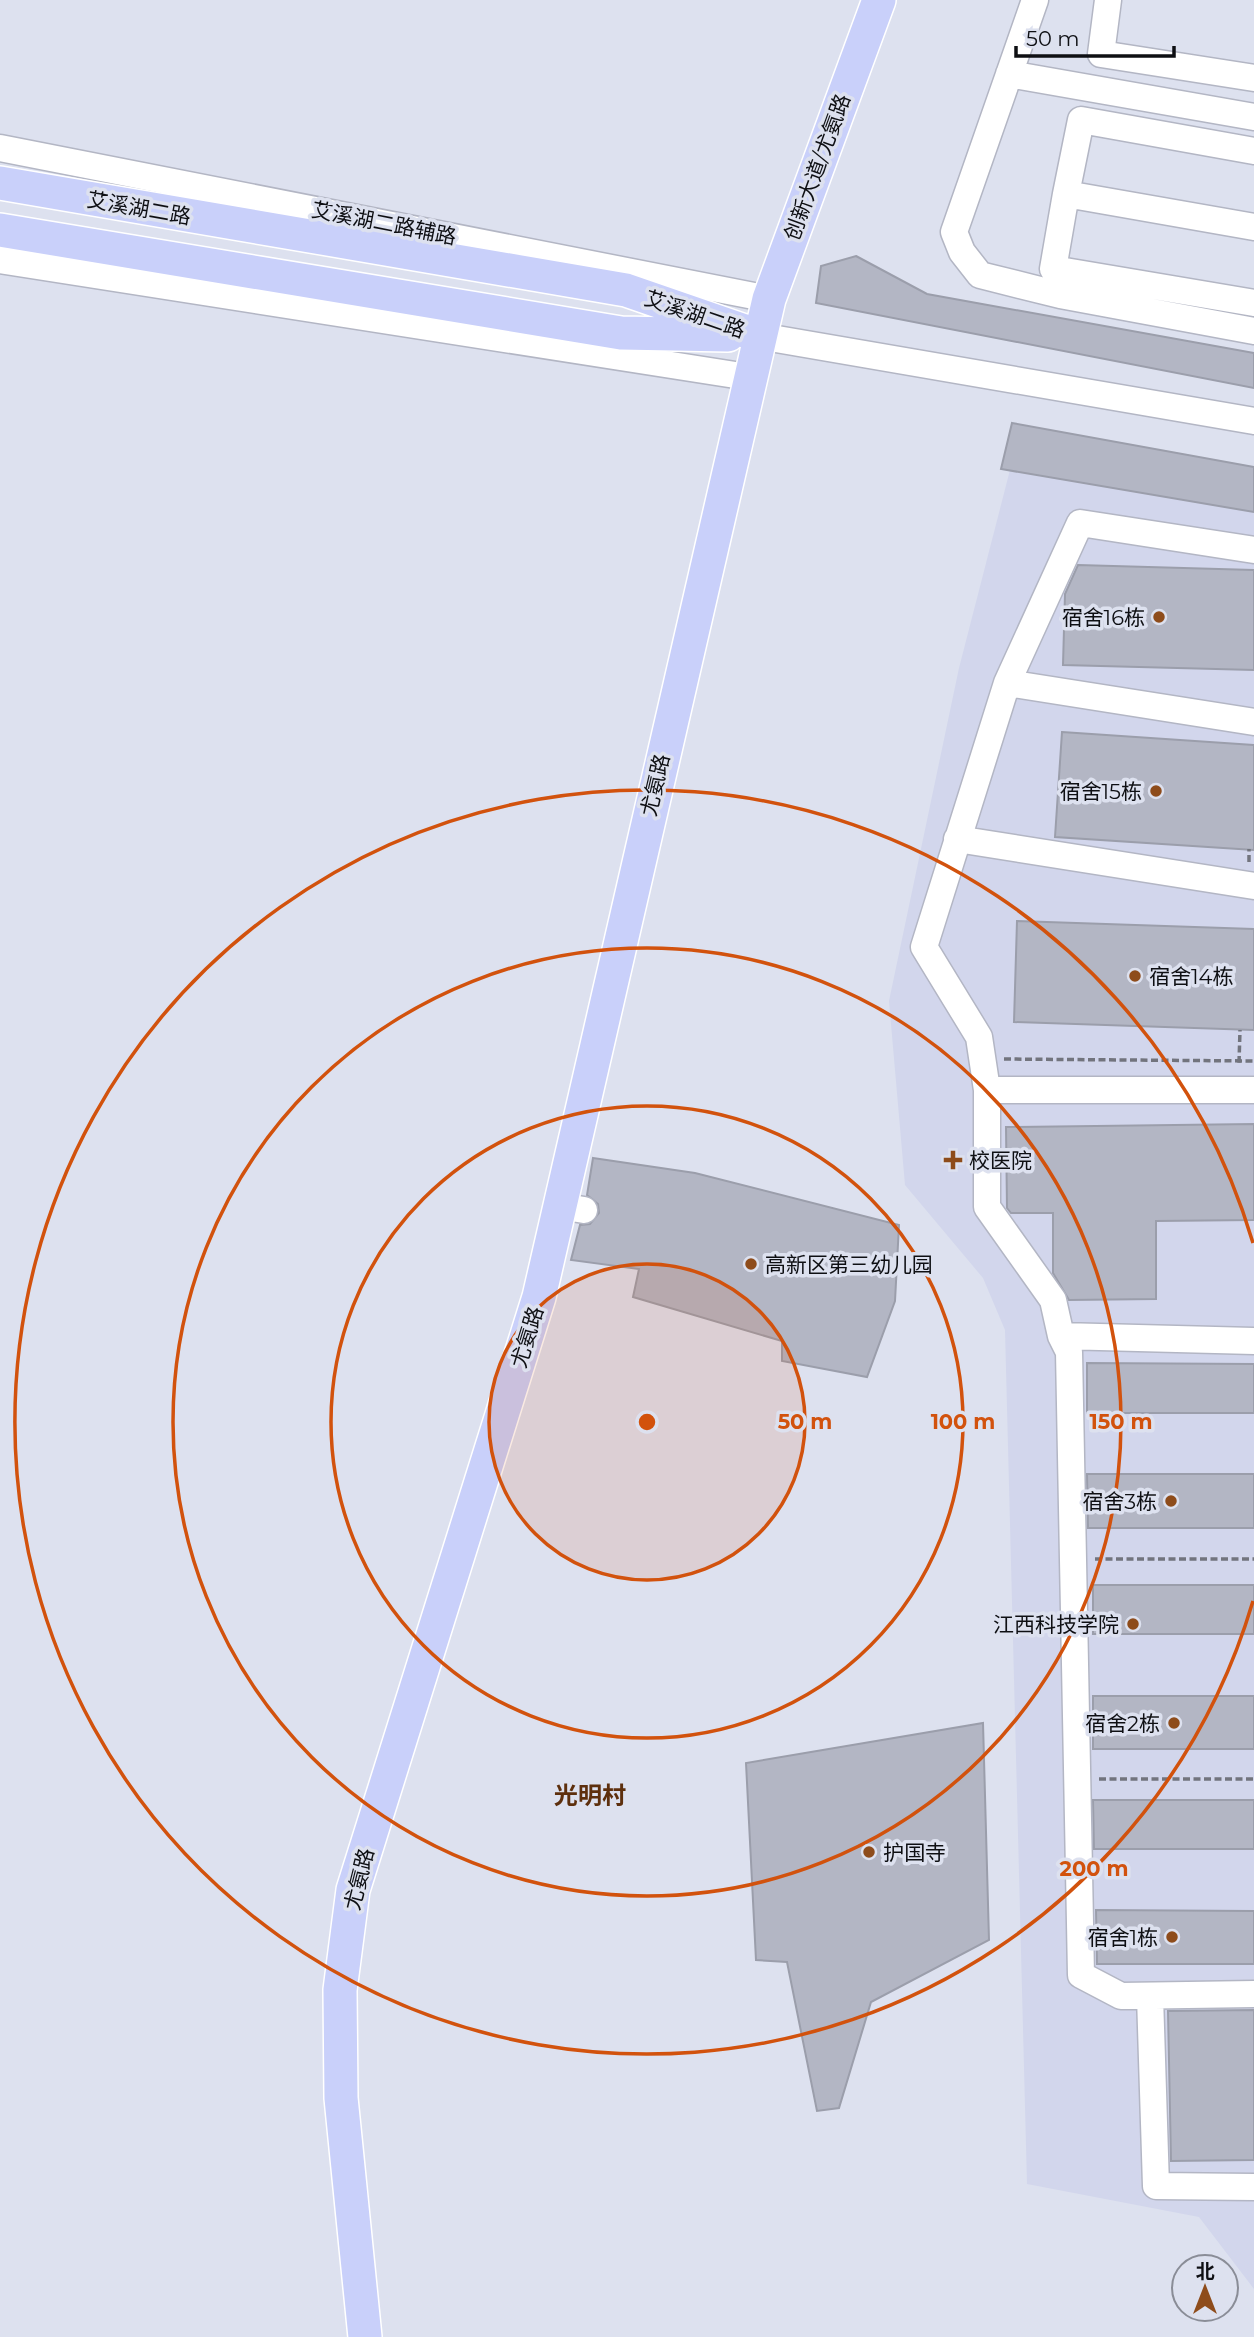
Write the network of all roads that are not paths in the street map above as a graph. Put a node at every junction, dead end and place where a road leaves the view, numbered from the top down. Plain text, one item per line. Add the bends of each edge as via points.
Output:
1 (879, 0) edge
2 (1035, 0) edge
3 (1108, 0) edge
4 (1009, 74) junction
5 (1254, 78) edge
6 (1254, 117) edge
7 (0, 148) edge
8 (1254, 151) edge
9 (0, 183) edge
10 (1066, 194) junction
11 (1254, 227) edge
12 (0, 230) edge
13 (0, 260) edge
14 (769, 299) junction
15 (1254, 303) edge
16 (1254, 331) edge
17 (759, 336) junction
18 (748, 377) junction
19 (1254, 421) edge
20 (1254, 550) edge
21 (1007, 683) junction
22 (1254, 722) edge
23 (957, 839) junction
24 (1254, 886) edge
25 (987, 1090) junction
26 (1246, 1090) edge
27 (1061, 1336) junction
28 (1254, 1341) edge
29 (1254, 1994) edge
30 (1150, 1996) junction
31 (1254, 2187) edge
32 (365, 2337) edge

1 - 14 main road, 创新大道/尤氨路
2 - 4 street
3 - 5 street via 1101,54
4 - 6 street
4 - 16 street via 954,232 962,252 980,275 1060,295
7 - 14 street, 艾溪湖二路辅路
8 - 10 street via 1081,120
9 - 17 main road, 艾溪湖二路 via 626,290
10 - 11 street
10 - 15 street via 1053,269
12 - 17 main road, 艾溪湖二路 via 621,333
13 - 18 street
14 - 17 main road, 创新大道/尤氨路
17 - 18 main road, 尤氨路
17 - 19 street
18 - 32 main road, 尤氨路 via 571,1208 353,1891 340,1990 341,2098
20 - 21 street via 1080,523
21 - 22 street
21 - 23 street
23 - 24 street
23 - 25 street via 924,947 979,1037
25 - 26 street
25 - 27 street via 987,1206 1053,1300
27 - 28 street
27 - 30 street via 1069,1352 1081,1975 1121,1996
29 - 30 street
30 - 31 street via 1156,2186

